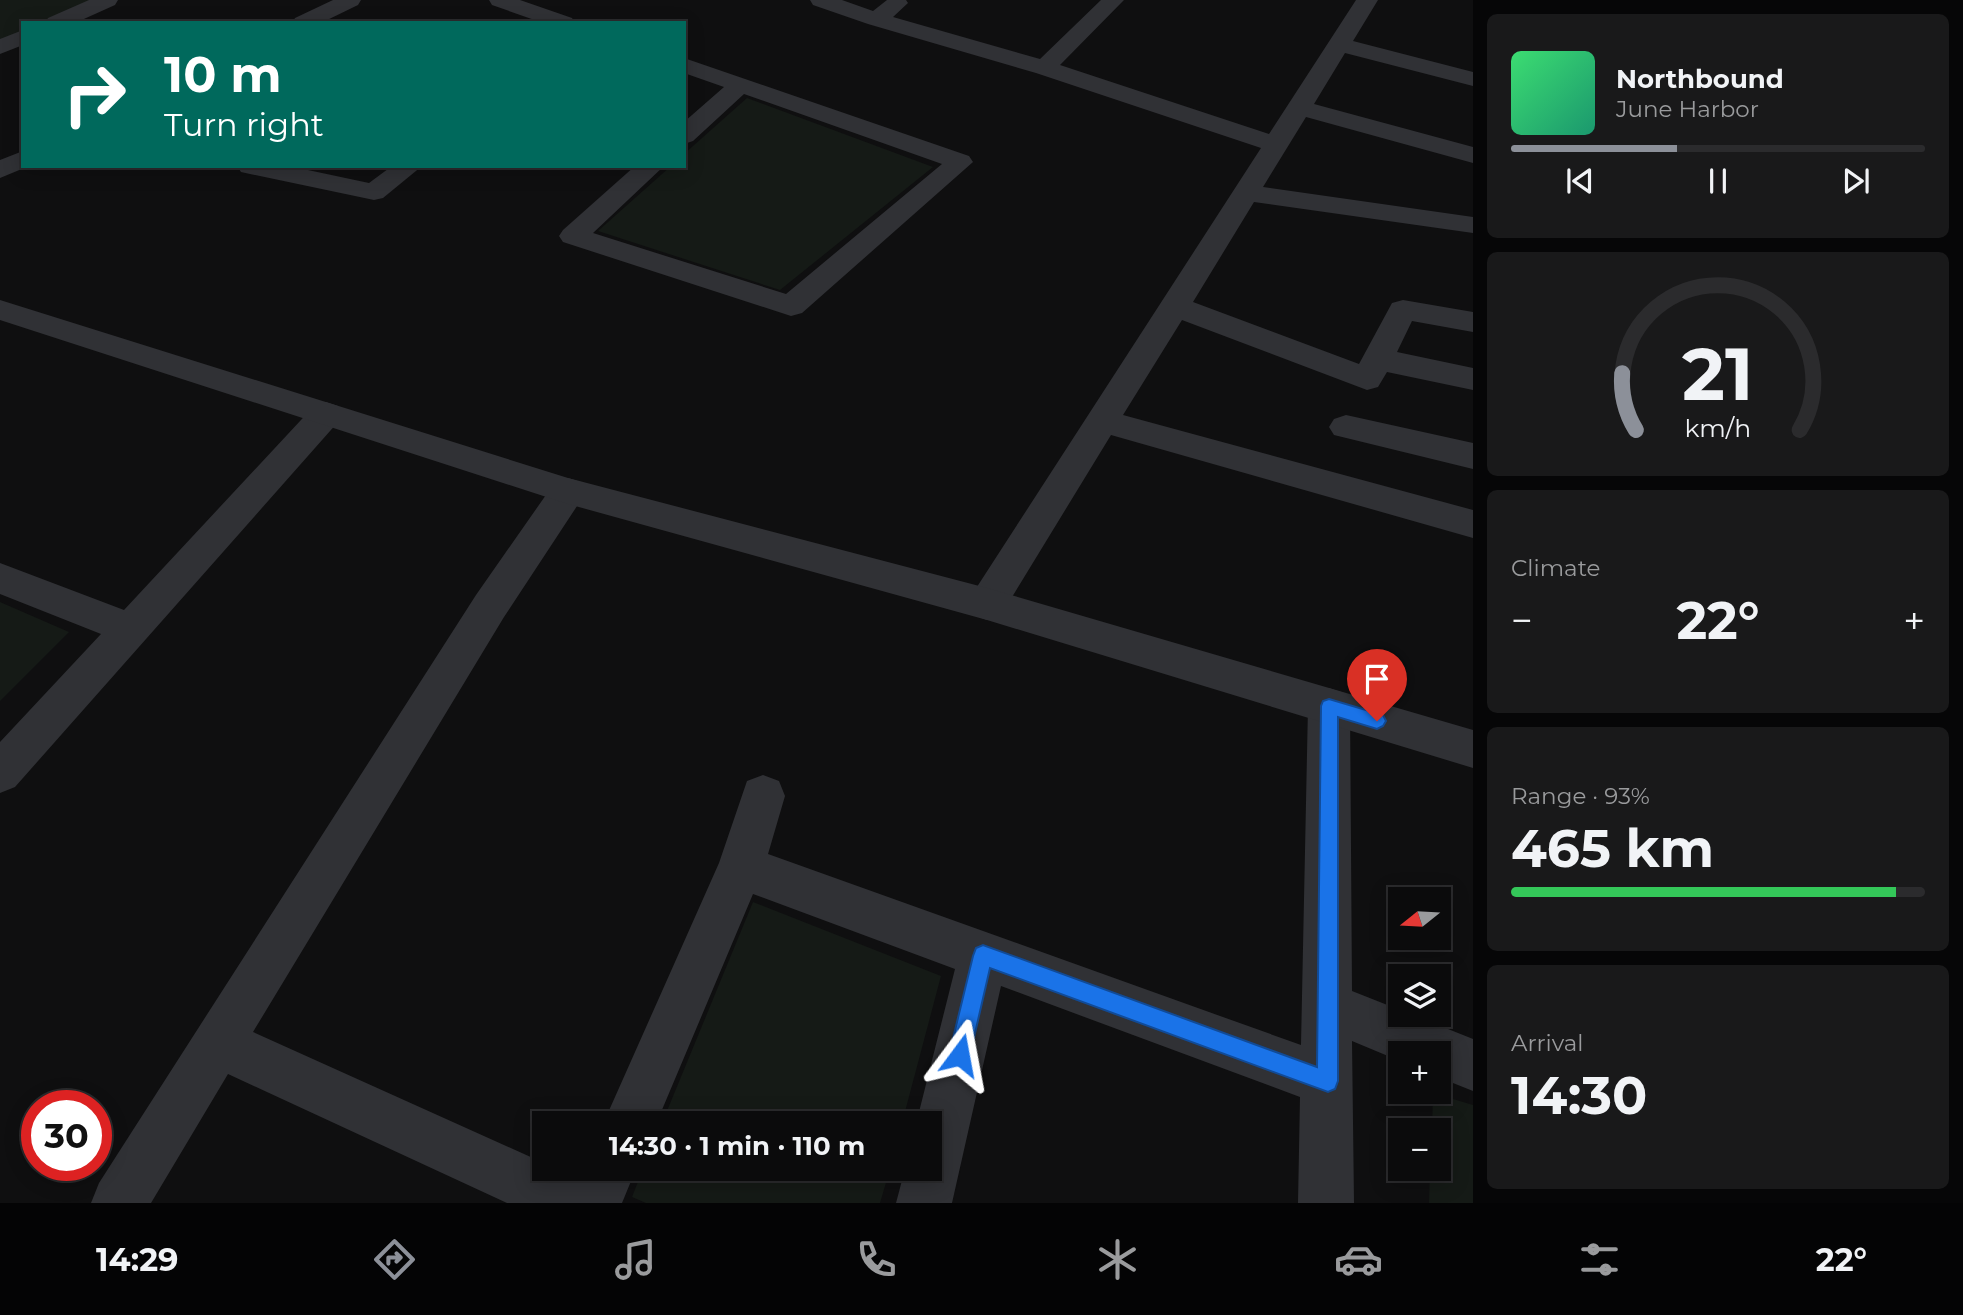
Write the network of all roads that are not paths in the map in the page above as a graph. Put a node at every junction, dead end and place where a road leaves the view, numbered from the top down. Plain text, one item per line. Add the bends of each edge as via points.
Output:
1 (107, 0) edge
2 (350, 0) edge
3 (500, 0) edge
4 (821, 0) edge
5 (901, 0) edge
6 (1113, 0) edge
7 (1367, 0) edge
8 (876, 19) junction
9 (60, 21) edge
10 (307, 21) edge
11 (558, 21) edge
12 (21, 38) edge
13 (1339, 44) junction
14 (0, 47) edge
15 (686, 66) edge
16 (1044, 68) junction
17 (1473, 79) edge
18 (740, 85) junction
19 (1299, 108) junction
20 (686, 134) edge
21 (1276, 145) junction
22 (1473, 155) edge
23 (21, 160) edge
24 (271, 168) edge
25 (406, 168) edge
26 (649, 168) edge
27 (0, 170) edge
28 (323, 173) edge
29 (1245, 193) junction
30 (1473, 225) edge
31 (1175, 306) junction
32 (0, 310) edge
33 (1473, 321) edge
34 (1372, 369) junction
35 (1473, 379) edge
36 (326, 414) junction
37 (1102, 421) junction
38 (1346, 427) junction
39 (1473, 456) edge
40 (1321, 481) junction
41 (568, 491) junction
42 (1473, 524) edge
43 (0, 578) edge
44 (987, 604) junction
45 (130, 629) junction
46 (1329, 706) junction
47 (1473, 750) edge
48 (0, 773) edge
49 (763, 796) dead end
50 (741, 867) junction
51 (983, 956) junction
52 (1328, 1006) junction
53 (219, 1043) junction
54 (1473, 1065) edge
55 (1328, 1081) junction
56 (635, 1111) edge
57 (604, 1181) edge
58 (119, 1203) edge
59 (569, 1203) edge
60 (594, 1203) edge
61 (924, 1203) edge
62 (1326, 1203) edge

1 - 9 street
2 - 10 street
3 - 11 street
4 - 8 street
5 - 8 street
6 - 16 street
7 - 13 street
8 - 16 street
12 - 14 street
13 - 17 street
13 - 19 street
15 - 18 street
16 - 21 street
18 - 20 street
18 - 26 street via 960,162 790,306 573,236
19 - 21 street
19 - 22 street
21 - 29 street
23 - 27 street
24 - 28 street
25 - 28 street via 374,192
29 - 30 street
29 - 31 street
31 - 34 street
31 - 37 street
32 - 36 street
33 - 34 street via 1403,310
34 - 35 street
34 - 38 street
36 - 41 street
36 - 45 street
37 - 40 street
37 - 44 street
38 - 39 street
38 - 40 street
40 - 42 street
41 - 44 street
41 - 53 street via 490,606
43 - 45 street
44 - 46 street
45 - 48 street
46 - 47 street
46 - 52 street
49 - 50 street
50 - 51 street
50 - 56 street
51 - 55 street
51 - 61 street
52 - 54 street
52 - 55 street
53 - 58 street
53 - 59 street
55 - 62 street
57 - 60 street

